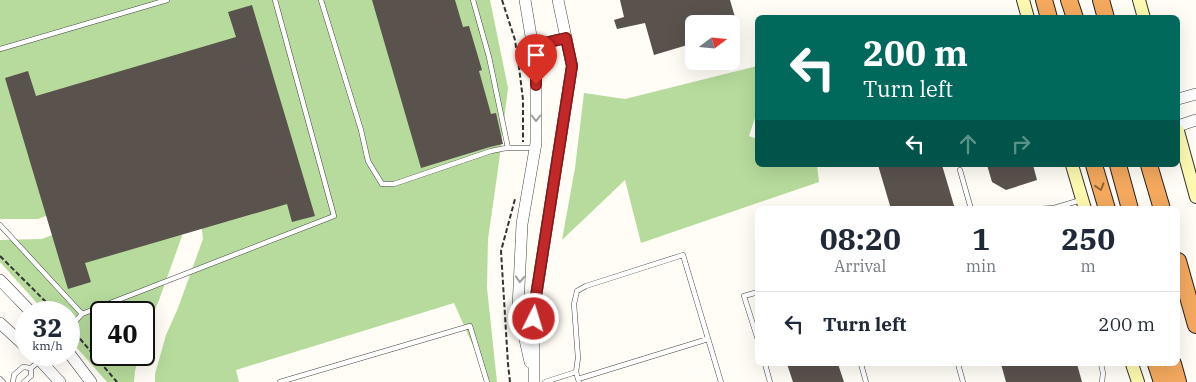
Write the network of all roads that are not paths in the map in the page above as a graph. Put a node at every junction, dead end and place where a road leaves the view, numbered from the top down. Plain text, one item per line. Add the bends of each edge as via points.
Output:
1 (167, 0) edge
2 (275, 0) edge
3 (321, 0) edge
4 (473, 0) edge
5 (524, 0) edge
6 (558, 0) edge
7 (1023, 0) edge
8 (1044, 0) edge
9 (1069, 0) edge
10 (1101, 0) edge
11 (1138, 0) edge
12 (1027, 15) edge
13 (1048, 15) edge
14 (1073, 15) edge
15 (1105, 15) edge
16 (1143, 15) edge
17 (566, 38) junction
18 (532, 46) junction
19 (0, 49) edge
20 (1196, 94) edge
21 (1180, 98) edge
22 (1196, 120) edge
23 (1180, 125) edge
24 (1180, 138) edge
25 (508, 148) junction
26 (529, 148) junction
27 (1073, 167) edge
28 (1095, 167) edge
29 (1119, 167) edge
30 (1150, 167) edge
31 (960, 170) dead end
32 (1196, 197) edge
33 (1084, 204) edge
34 (970, 206) edge
35 (1069, 206) edge
36 (1106, 206) edge
37 (1129, 206) edge
38 (1161, 206) edge
39 (0, 225) edge
40 (1180, 268) edge
41 (0, 280) edge
42 (755, 293) edge
43 (20, 301) edge
44 (82, 314) joint
45 (0, 323) edge
46 (1196, 324) edge
47 (755, 331) edge
48 (15, 337) edge
49 (708, 339) junction
50 (48, 366) edge
51 (79, 366) edge
52 (766, 366) edge
53 (862, 366) edge
54 (959, 366) edge
55 (1101, 366) edge
56 (1133, 366) edge
57 (1157, 366) edge
58 (1174, 366) edge
59 (31, 368) joint
60 (576, 372) junction
61 (0, 379) edge
62 (579, 380) edge
63 (3, 382) edge
64 (12, 382) edge
65 (24, 382) edge
66 (60, 382) edge
67 (91, 382) edge
68 (280, 382) edge
69 (487, 382) edge
70 (534, 382) edge
71 (545, 382) edge
72 (722, 382) edge
73 (770, 382) edge
74 (866, 382) edge
75 (963, 382) edge
76 (1102, 382) edge
77 (1138, 382) edge
78 (1162, 382) edge
79 (1178, 382) edge

1 - 19 lane
2 - 44 lane via 334,216
3 - 25 lane via 368,161 382,184 394,184 467,158
4 - 25 lane
5 - 18 street
6 - 17 street
7 - 12 main road
8 - 13 highway
9 - 14 highway
10 - 15 highway
11 - 16 main road
17 - 18 street
17 - 70 street via 572,66 534,309
18 -> 26 street via 536,66
20 - 21 street
22 - 23 street
24 - 32 main road
25 - 26 lane
26 -> 70 street via 518,308
27 - 33 main road
28 -> 36 highway
29 - 37 highway
30 - 38 highway
31 - 34 lane
33 - 35 lane
39 - 44 lane
40 - 46 highway
41 - 43 street
42 - 47 lane via 744,296
45 - 48 street
49 - 60 lane via 683,255 576,290
49 - 62 lane
49 - 72 lane
50 - 66 street
51 - 67 street
52 - 73 lane
53 - 74 lane
54 - 75 lane
55 - 76 lane
56 - 77 main road
57 - 78 highway
58 - 79 highway
59 - 64 lane via 23,367 14,375
59 - 65 lane via 31,376
60 - 62 lane
60 - 71 lane
61 - 63 lane
68 - 69 lane via 470,326

